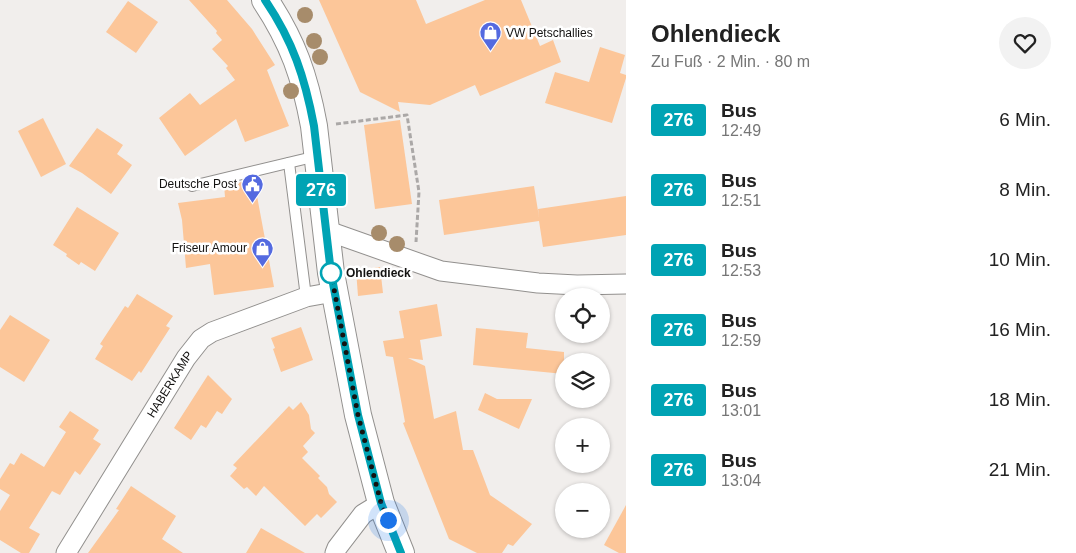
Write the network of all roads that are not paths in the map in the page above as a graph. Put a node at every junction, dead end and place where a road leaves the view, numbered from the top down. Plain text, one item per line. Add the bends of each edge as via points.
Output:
1 (265, 0) edge
2 (318, 156) junction
3 (289, 164) junction
4 (192, 186) dead end
5 (325, 230) junction
6 (626, 284) edge
7 (334, 292) junction
8 (306, 297) junction
9 (381, 503) junction
10 (66, 553) edge
11 (335, 553) edge
12 (401, 553) edge

1 - 2 street via 300,67
2 - 3 lane
2 - 5 street
3 - 4 lane
3 - 8 lane
5 - 6 street via 441,271 538,283
5 - 7 street
7 - 8 street, HABERKAMP
7 - 9 street via 358,415
8 - 10 street, HABERKAMP via 226,325 201,339 186,358
9 - 11 street via 364,514
9 - 12 street

